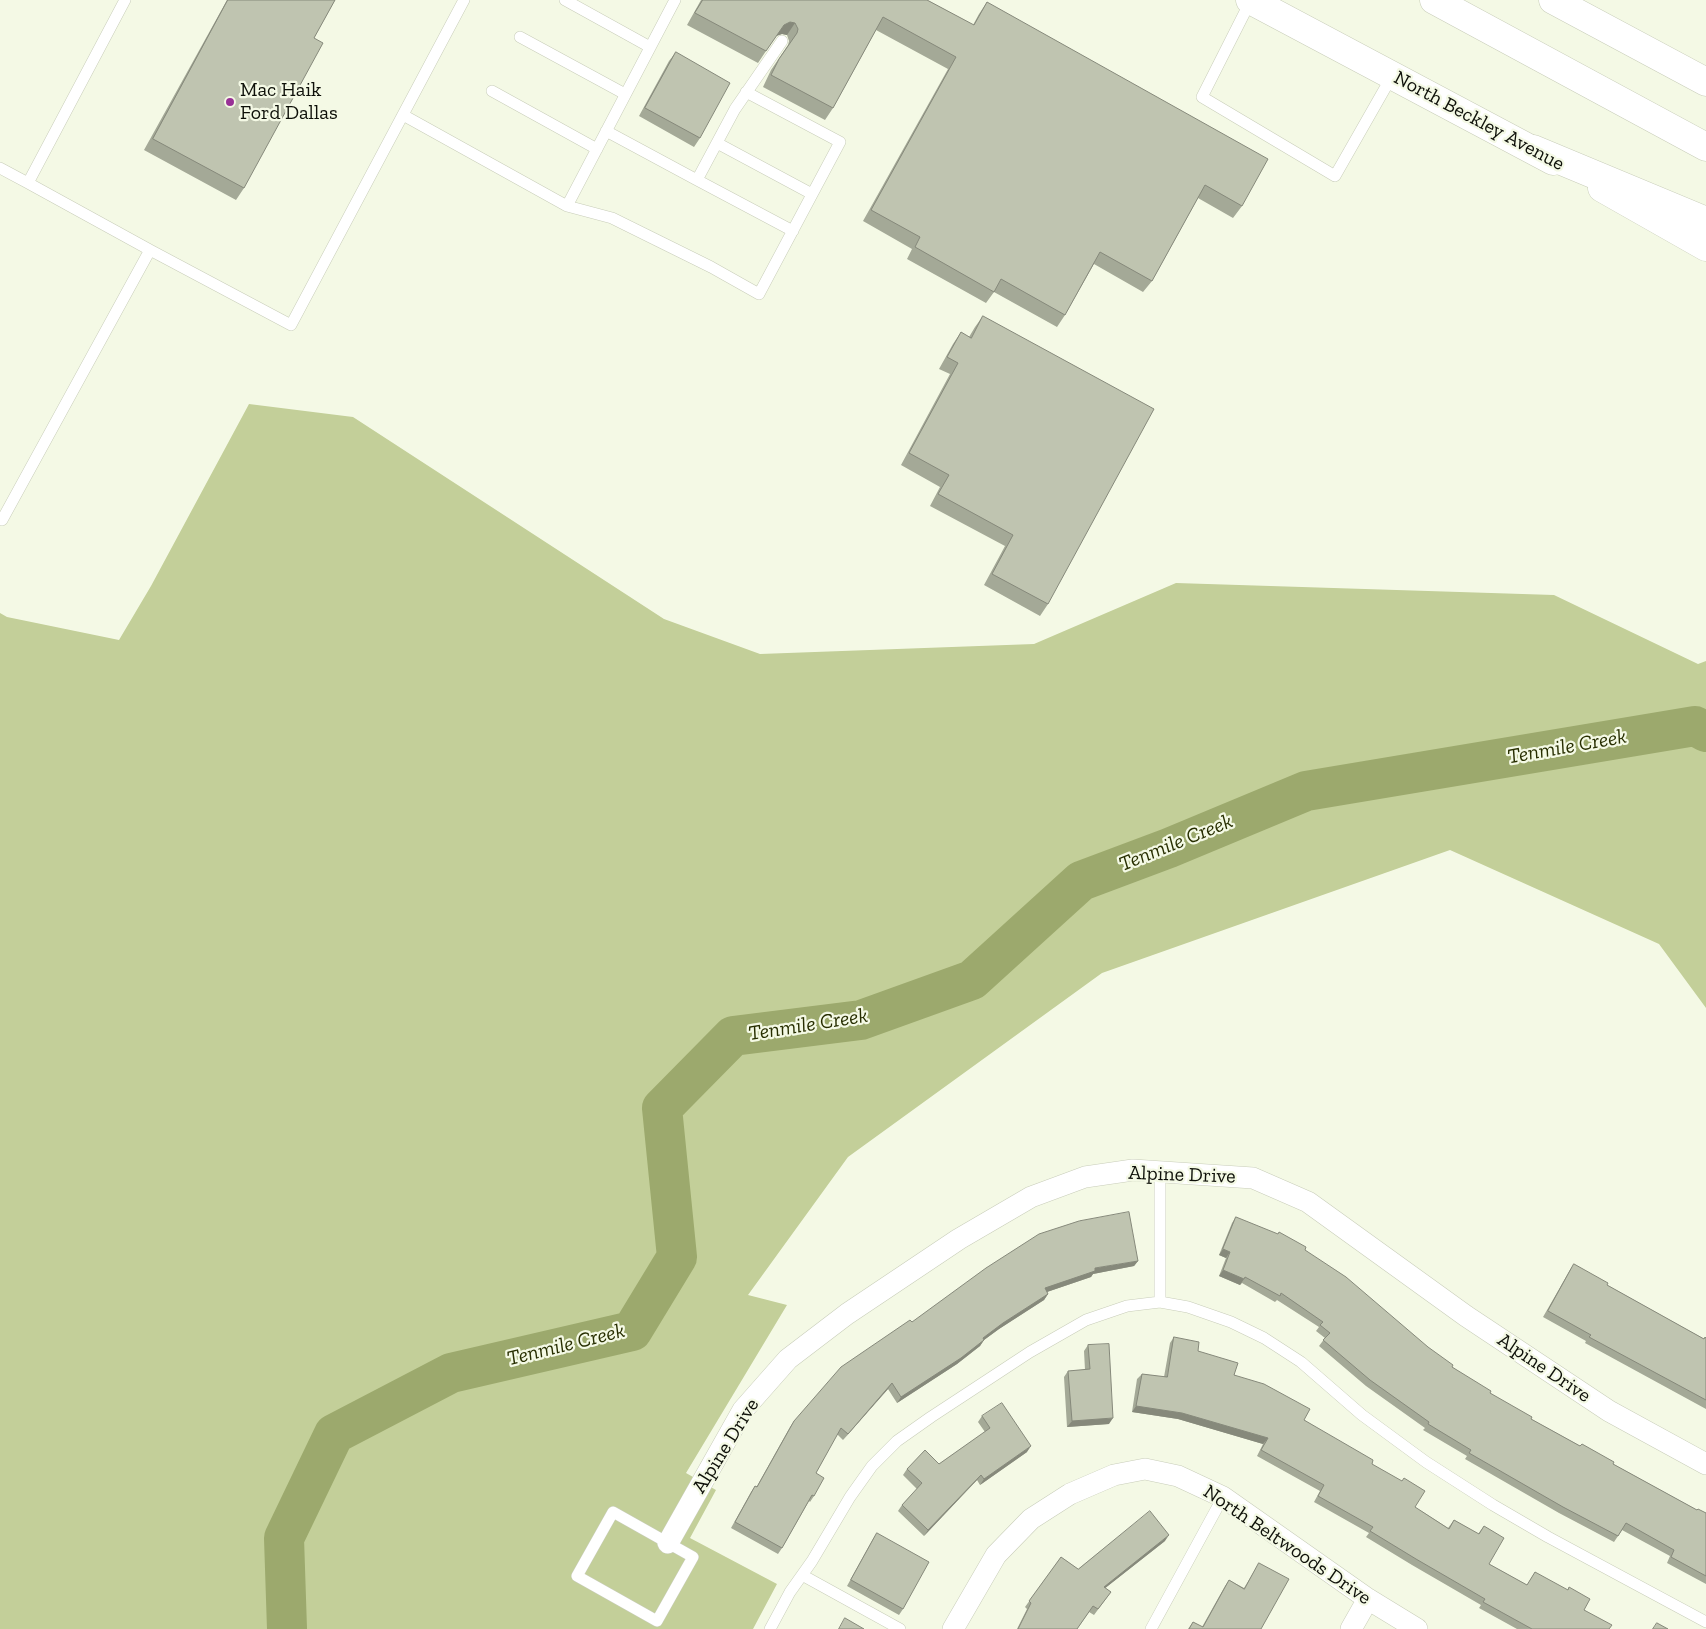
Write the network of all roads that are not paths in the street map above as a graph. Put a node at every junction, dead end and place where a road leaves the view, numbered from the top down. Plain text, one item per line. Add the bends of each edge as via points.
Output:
1 (125, 0) edge
2 (464, 0) edge
3 (564, 0) edge
4 (675, 0) edge
5 (1250, 0) edge
6 (1434, 0) edge
7 (1553, 0) edge
8 (520, 37) dead end
9 (782, 41) edge
10 (650, 47) junction
11 (1393, 75) junction
12 (1706, 82) edge
13 (492, 91) dead end
14 (746, 92) junction
15 (625, 94) junction
16 (403, 115) junction
17 (606, 131) junction
18 (717, 143) junction
19 (1706, 147) edge
20 (596, 149) junction
21 (1532, 149) junction
22 (0, 168) edge
23 (697, 180) junction
24 (28, 183) junction
25 (812, 194) junction
26 (567, 206) junction
27 (1706, 221) edge
28 (793, 230) junction
29 (1706, 247) edge
30 (150, 250) junction
31 (0, 519) edge
32 (1160, 1171) junction
33 (1160, 1302) junction
34 (1706, 1464) edge
35 (1223, 1498) junction
36 (668, 1543) junction
37 (802, 1575) junction
38 (1368, 1599) junction
39 (1706, 1622) edge
40 (770, 1629) edge
41 (900, 1629) edge
42 (953, 1629) edge
43 (1151, 1629) edge
44 (1351, 1629) edge
45 (1417, 1629) edge

1 - 24 lane
2 - 16 lane
3 - 10 lane
4 - 10 lane
5 - 11 main road, North Beckley Avenue
5 - 11 lane via 1202,97 1335,176
6 - 19 main road
7 - 12 main road
8 - 15 lane
9 - 14 lane
10 - 15 lane
11 - 21 main road, North Beckley Avenue
13 - 20 lane
14 - 18 lane
14 - 25 lane via 840,142
15 - 17 lane
16 - 26 lane
16 - 30 lane via 291,325
17 - 20 lane
17 - 23 lane
18 - 23 lane
18 - 25 lane
20 - 26 lane
21 - 27 main road
21 - 29 main road, North Beckley Avenue
22 - 24 lane
23 - 28 lane
24 - 30 lane
25 - 28 lane
26 - 28 lane via 612,218 711,266 759,294
30 - 31 lane
32 - 33 lane
32 - 34 street, Alpine Drive via 1254,1178 1308,1202 1466,1316 1609,1411
32 - 36 street, Alpine Drive via 1133,1170 1084,1177 1031,1197 846,1314 788,1359 743,1410
33 - 37 lane via 1127,1306 1086,1320 1022,1357 897,1441 872,1466 850,1497
33 - 39 lane via 1188,1307 1264,1338 1301,1362 1362,1415 1426,1462 1548,1537
35 - 38 street, North Beltwoods Drive
35 - 42 street, North Beltwoods Drive via 1178,1476 1145,1468 1114,1475 1070,1494 1031,1519 996,1555
35 - 43 lane
36 - 36 lane via 613,1512 577,1576 657,1621 693,1557
37 - 40 lane
37 - 41 lane
38 - 44 street
38 - 45 street, North Beltwoods Drive

